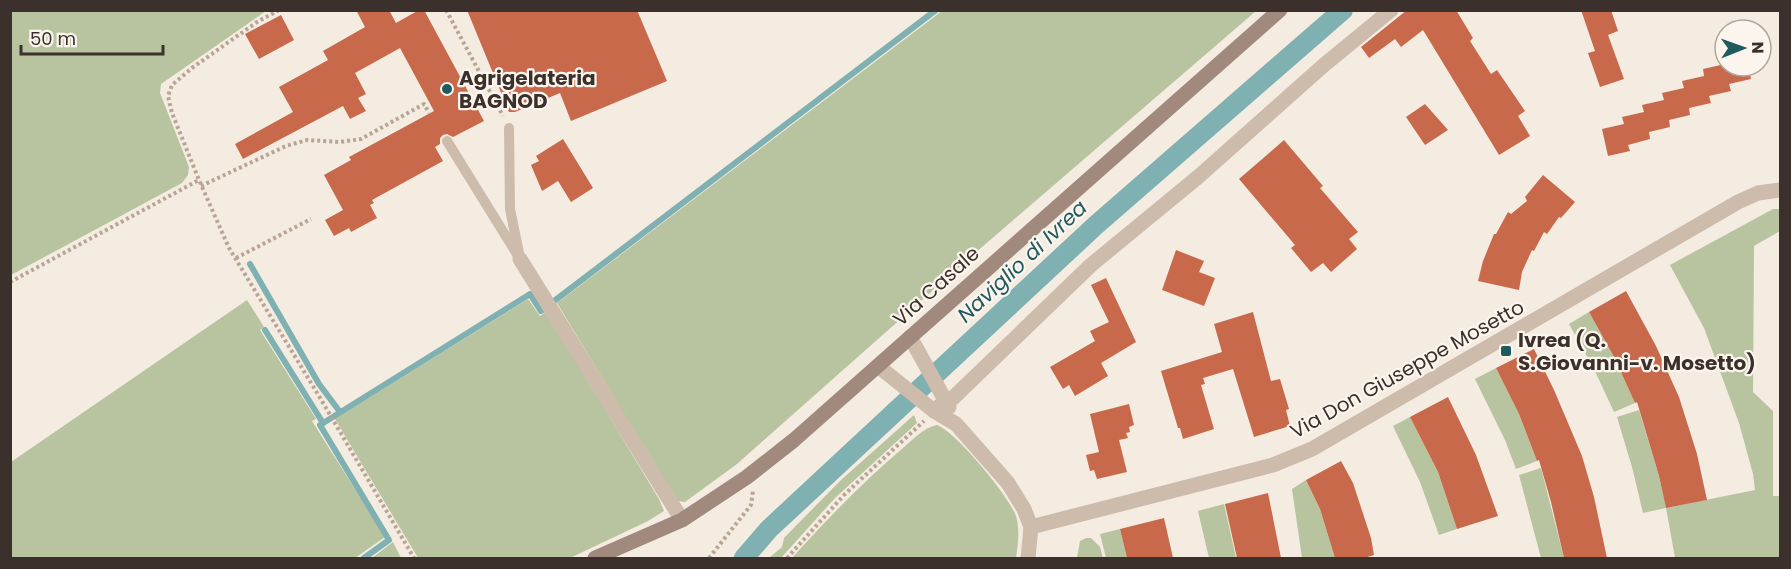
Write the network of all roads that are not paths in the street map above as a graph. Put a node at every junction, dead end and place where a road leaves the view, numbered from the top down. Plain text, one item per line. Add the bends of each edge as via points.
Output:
1 (1280, 10) edge
2 (1391, 10) edge
3 (509, 128) road end
4 (447, 141) dead end
5 (1780, 190) edge
6 (520, 259) junction
7 (910, 337) junction
8 (878, 366) junction
9 (946, 400) junction
10 (934, 411) junction
11 (956, 424) junction
12 (682, 520) junction
13 (1030, 527) junction
14 (595, 558) edge
15 (1028, 558) edge

1 - 7 main road, Via Casale
2 - 9 street via 1091,265 953,398
3 - 6 lane via 510,209
4 - 6 lane
5 - 13 street, Via Don Giuseppe Mosetto via 1758,193 1738,202 1312,449 1273,465
6 - 12 street
7 - 8 main road, Via Casale
7 - 9 street
8 - 10 street
8 - 12 main road, Via Casale via 747,477
9 - 10 street
9 - 11 street
10 - 11 street
11 - 13 street via 1017,495
12 - 14 main road, Via Casale
13 - 15 street

